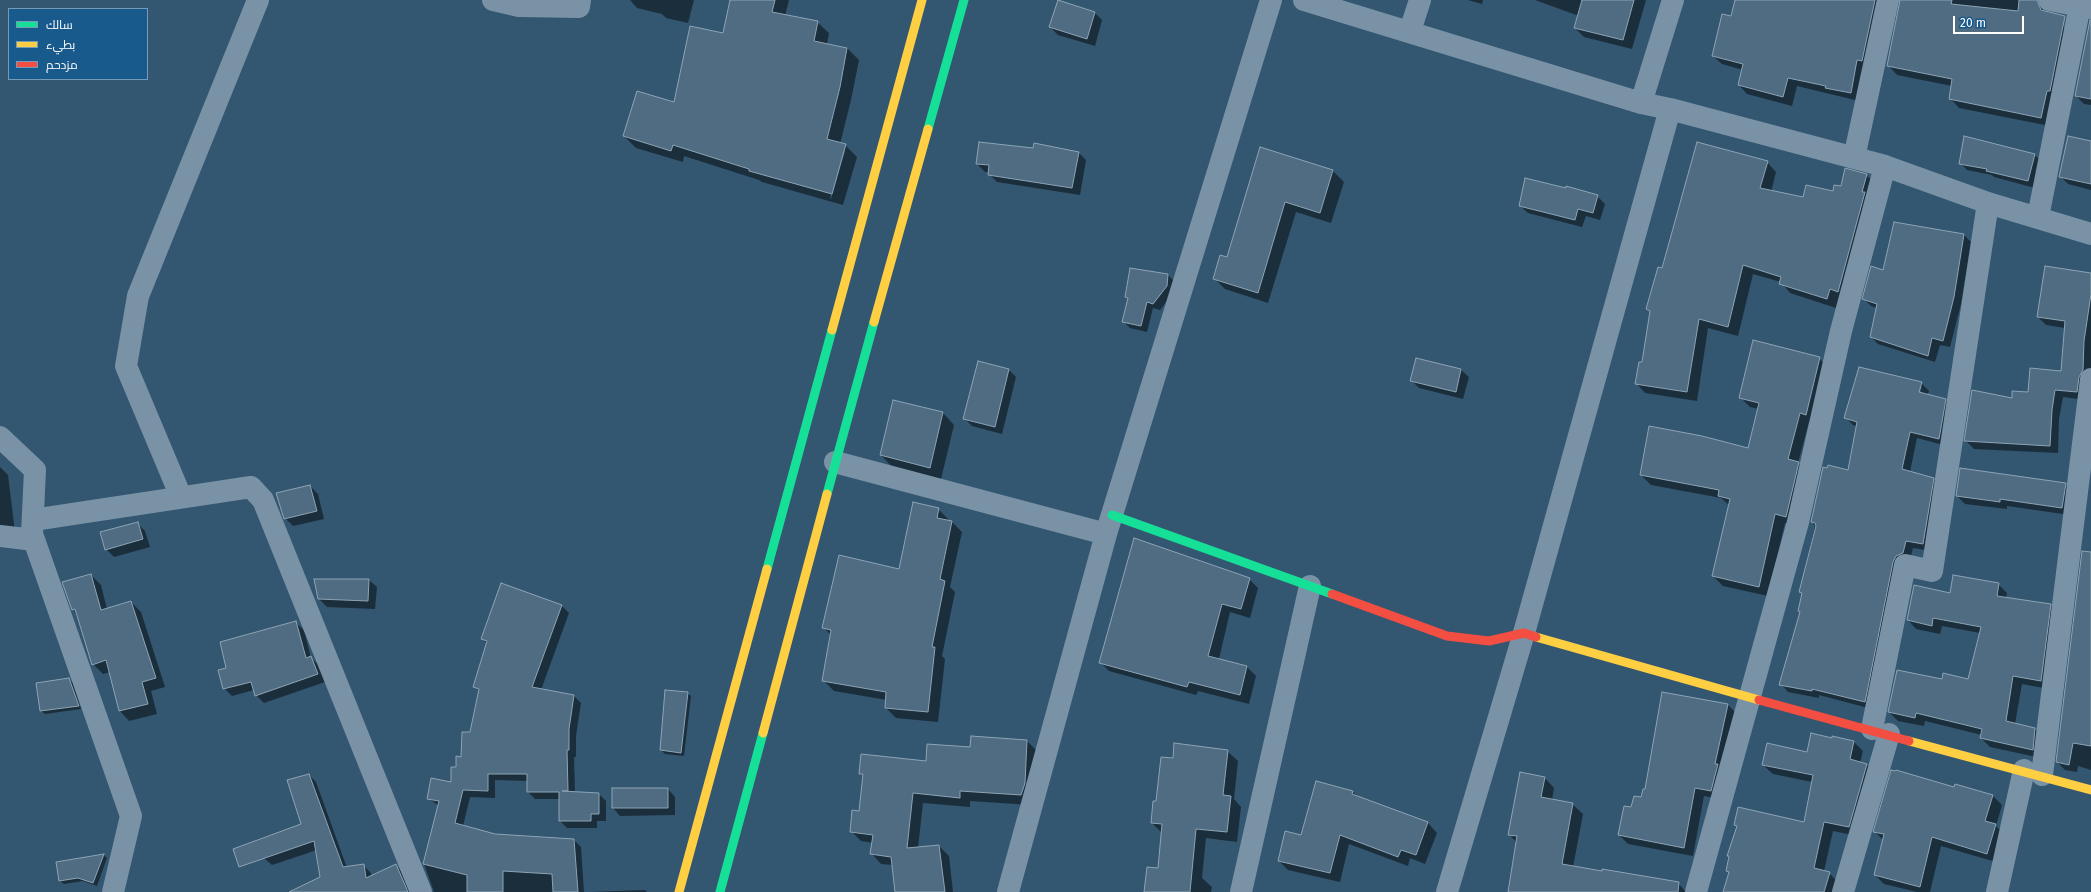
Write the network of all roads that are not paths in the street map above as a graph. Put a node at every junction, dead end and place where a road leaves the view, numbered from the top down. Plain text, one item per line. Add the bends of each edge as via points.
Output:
1 (258, 0) edge
2 (493, 0) edge
3 (580, 0) edge
4 (922, 0) edge
5 (964, 0) edge
6 (1271, 0) edge
7 (1304, 0) edge
8 (1420, 0) edge
9 (1673, 0) edge
10 (1888, 0) edge
11 (2049, 0) edge
12 (2084, 4) edge
13 (1410, 31) junction
14 (1641, 103) junction
15 (1670, 109) junction
16 (1854, 158) junction
17 (1885, 166) junction
18 (1988, 203) junction
19 (2038, 217) junction
20 (2091, 234) edge
21 (2091, 379) edge
22 (0, 437) edge
23 (835, 462) junction
24 (181, 497) junction
25 (1109, 524) junction
26 (33, 530) junction
27 (0, 536) edge
28 (1310, 586) junction
29 (1524, 632) junction
30 (1748, 697) junction
31 (1881, 732) junction
32 (2033, 773) junction
33 (2091, 790) edge
34 (113, 892) edge
35 (421, 892) edge
36 (679, 892) edge
37 (720, 892) edge
38 (1008, 892) edge
39 (1241, 892) edge
40 (1447, 892) edge
41 (1696, 892) edge
42 (1843, 892) edge
43 (1997, 892) edge

1 - 24 street via 138,296 126,366
2 - 3 street via 519,6 579,6
4 - 36 street
5 - 23 street
6 - 25 street
7 - 13 street
8 - 13 street
9 - 14 street
10 - 16 street
11 - 12 street
12 - 19 street
13 - 14 street
14 - 15 street
15 - 16 street
15 - 29 street
16 - 17 street
17 - 18 street
17 - 30 street via 1841,331 1798,522
18 - 19 street
18 - 31 street via 1932,571 1904,565
19 - 20 street
21 - 32 street
22 - 26 street via 35,470
23 - 25 street
23 - 37 street
24 - 26 street
24 - 35 street via 251,487 263,500
25 - 28 street
25 - 38 street
26 - 27 street
26 - 34 street via 131,816
28 - 29 street via 1448,636 1489,641
28 - 39 street
29 - 30 street
29 - 40 street
30 - 31 street
30 - 41 street
31 - 32 street
31 - 42 street
32 - 33 street
32 - 43 street

